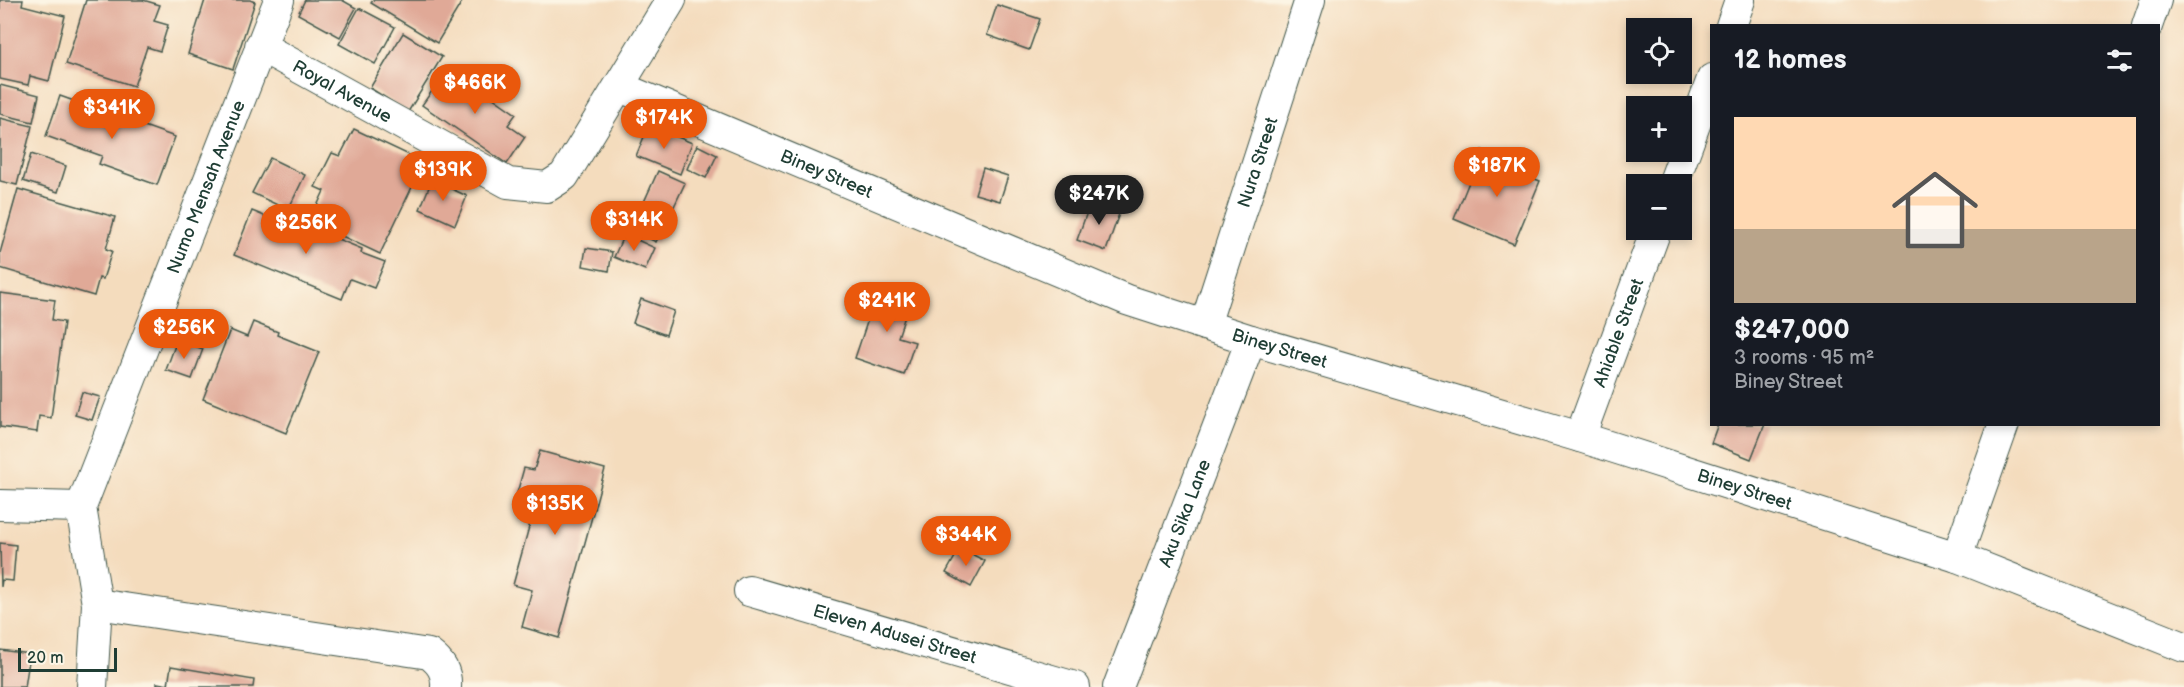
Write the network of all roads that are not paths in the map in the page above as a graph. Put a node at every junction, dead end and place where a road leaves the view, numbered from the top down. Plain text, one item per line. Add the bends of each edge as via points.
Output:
1 (279, 0) edge
2 (671, 0) edge
3 (1310, 0) edge
4 (1740, 0) edge
5 (2156, 0) edge
6 (1732, 24) edge
7 (2148, 24) edge
8 (260, 46) junction
9 (1710, 84) edge
10 (620, 87) junction
11 (1676, 174) edge
12 (1652, 240) edge
13 (1205, 325) junction
14 (1251, 340) junction
15 (2003, 426) edge
16 (1580, 437) junction
17 (0, 505) edge
18 (81, 507) junction
19 (1957, 557) junction
20 (749, 591) dead end
21 (97, 604) junction
22 (2184, 647) edge
23 (92, 687) edge
24 (446, 687) edge
25 (1075, 687) edge
26 (1118, 687) edge

1 - 8 street, Numo Mensah Avenue
2 - 10 street, Royal Avenue
3 - 13 street, Nura Street
4 - 6 street
5 - 7 street
8 - 10 street, Royal Avenue via 508,183 547,187 564,176
8 - 18 street, Numo Mensah Avenue
9 - 11 street
10 - 13 street, Biney Street via 1127,300
12 - 16 street, Ahiable Street
13 - 14 street, Biney Street
14 - 16 street, Biney Street
14 - 26 street, Aku Sika Lane
15 - 19 street
16 - 19 street, Biney Street
17 - 18 street
18 - 21 street
19 - 22 street, Biney Street
20 - 25 street, Eleven Adusei Street
21 - 23 street
21 - 24 street via 429,654 441,664

